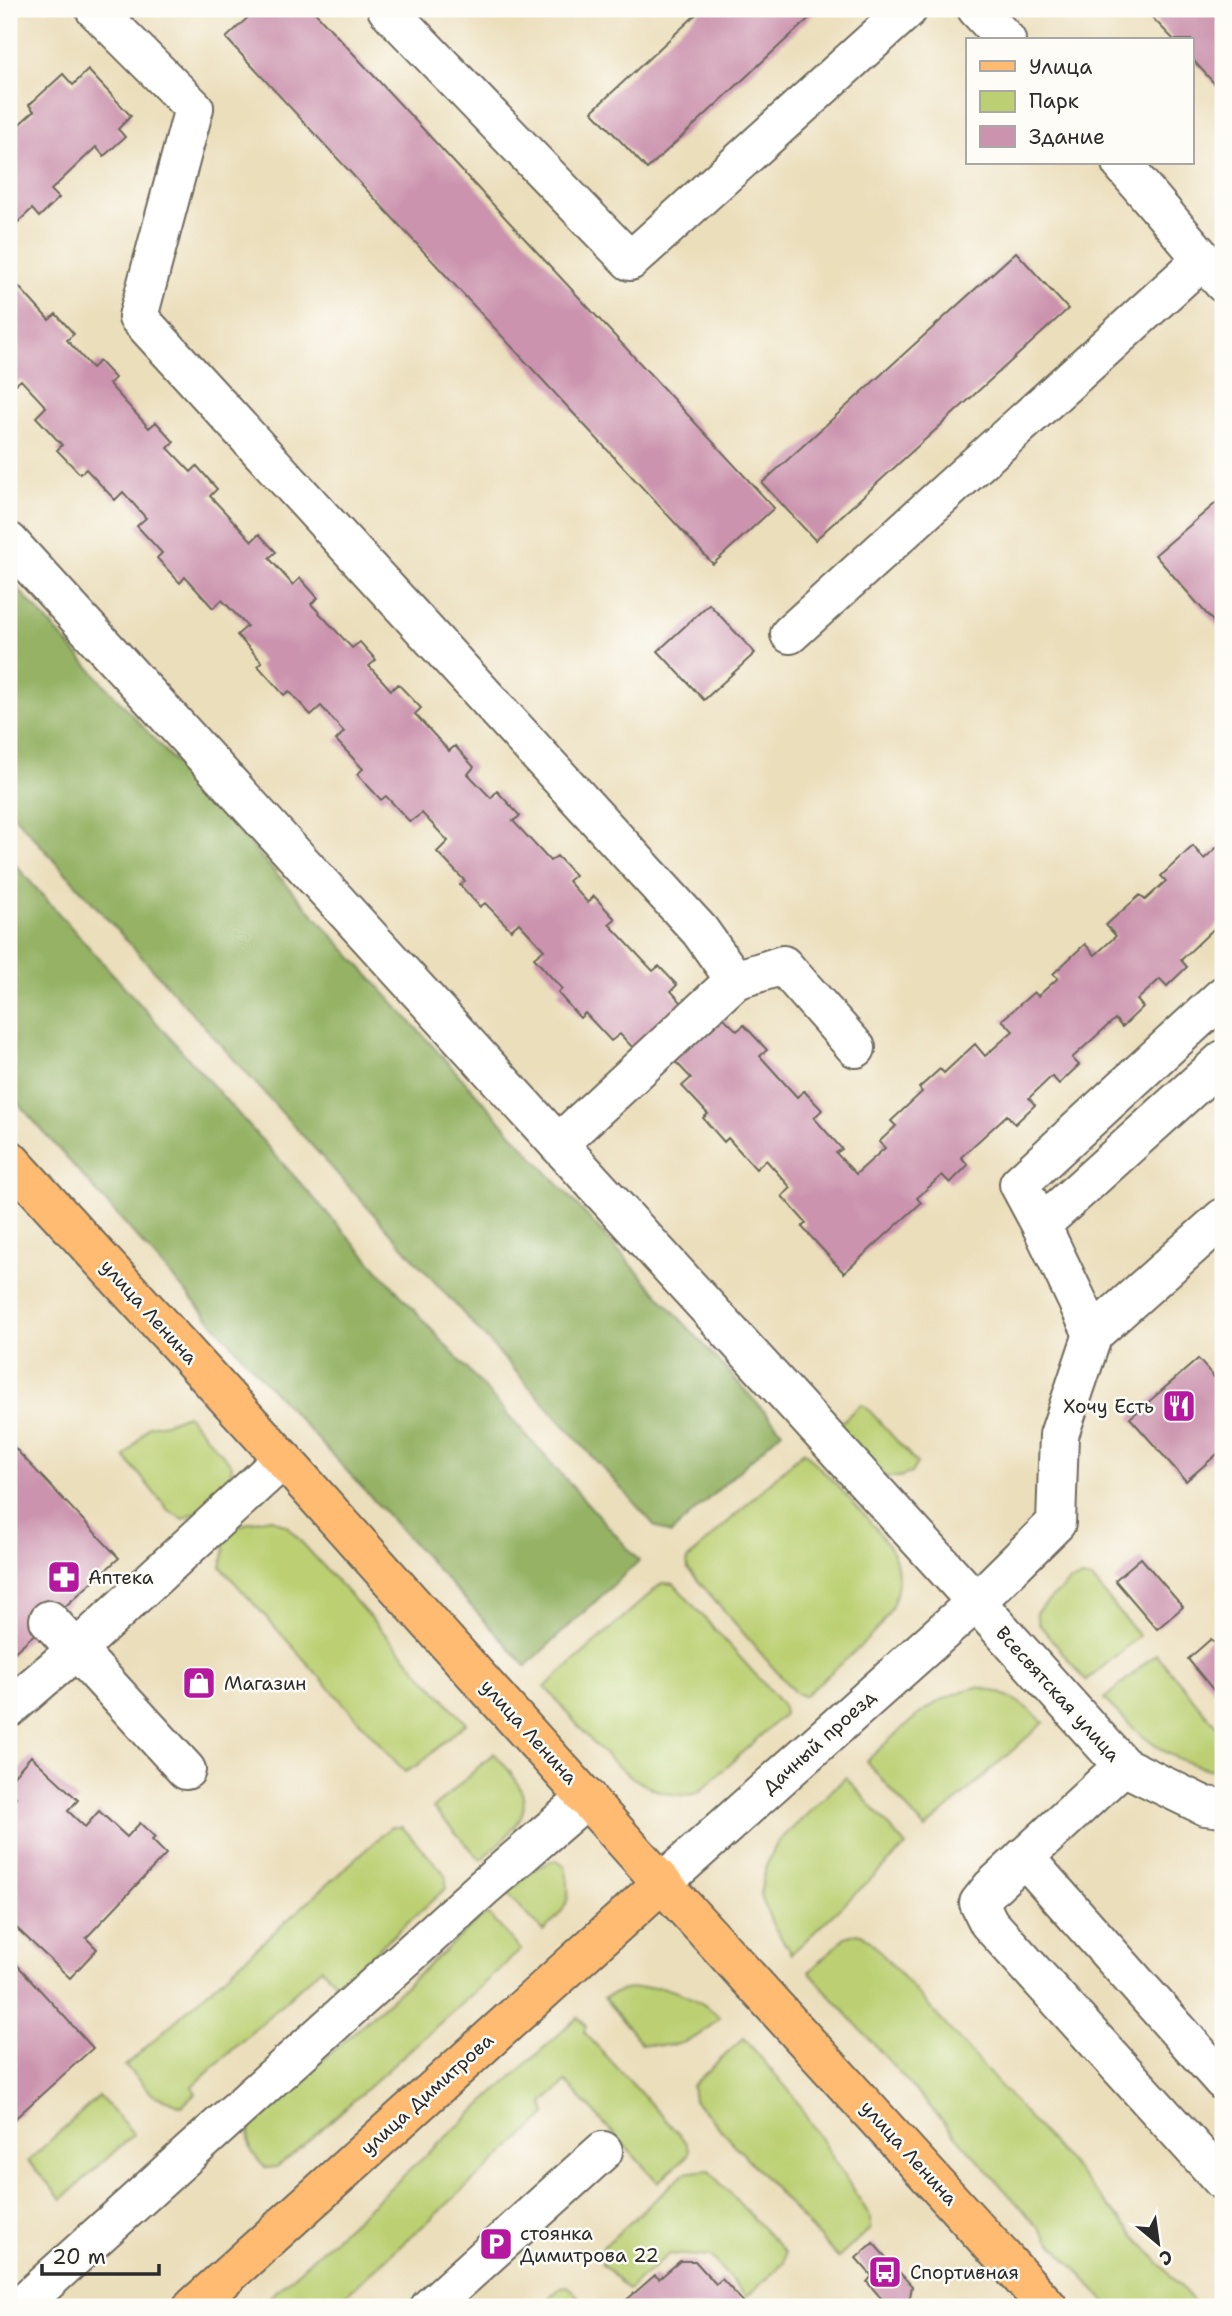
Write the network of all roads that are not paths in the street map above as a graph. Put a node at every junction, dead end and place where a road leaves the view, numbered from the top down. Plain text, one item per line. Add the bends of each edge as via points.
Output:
1 (95, 9) edge
2 (387, 9) edge
3 (908, 9) edge
4 (977, 9) edge
5 (1004, 38) edge
6 (1122, 164) edge
7 (1213, 271) edge
8 (9, 542) edge
9 (790, 634) dead end
10 (735, 980) junction
11 (1223, 996) edge
12 (856, 1048) dead end
13 (1223, 1060) edge
14 (558, 1144) junction
15 (9, 1159) edge
16 (1223, 1218) edge
17 (1041, 1225) junction
18 (1093, 1334) junction
19 (283, 1459) junction
20 (976, 1602) junction
21 (49, 1620) dead end
22 (76, 1650) junction
23 (9, 1708) edge
24 (1123, 1766) junction
25 (186, 1770) dead end
26 (587, 1798) junction
27 (1223, 1808) edge
28 (1024, 1857) junction
29 (662, 1883) junction
30 (1223, 2081) edge
31 (603, 2151) dead end
32 (1223, 2180) edge
33 (19, 2307) edge
34 (193, 2307) edge
35 (430, 2307) edge
36 (1048, 2307) edge

1 - 10 street via 194,108 138,317 700,931
2 - 3 street via 630,261
4 - 5 street
6 - 7 street
7 - 9 street
8 - 14 street, Всесвятская улица
10 - 12 street via 783,965
10 - 14 street
11 - 17 street via 1019,1184
13 - 17 street
14 - 20 street, Всесвятская улица
15 - 19 main road, улица Ленина
16 - 18 street
17 - 18 street
18 - 20 street via 1059,1435 1056,1523
19 - 22 street
19 - 26 main road, улица Ленина
20 - 24 street, Всесвятская улица
20 - 29 street, Дачный проезд
21 - 22 street
22 - 23 street
22 - 25 street
24 - 27 street, Всесвятская улица via 1205,1806
24 - 28 street
26 - 29 main road, улица Ленина
26 - 33 street
28 - 30 street
28 - 32 street via 979,1903 989,1923
29 - 34 main road, улица Димитрова
29 - 36 main road, улица Ленина
31 - 35 street

